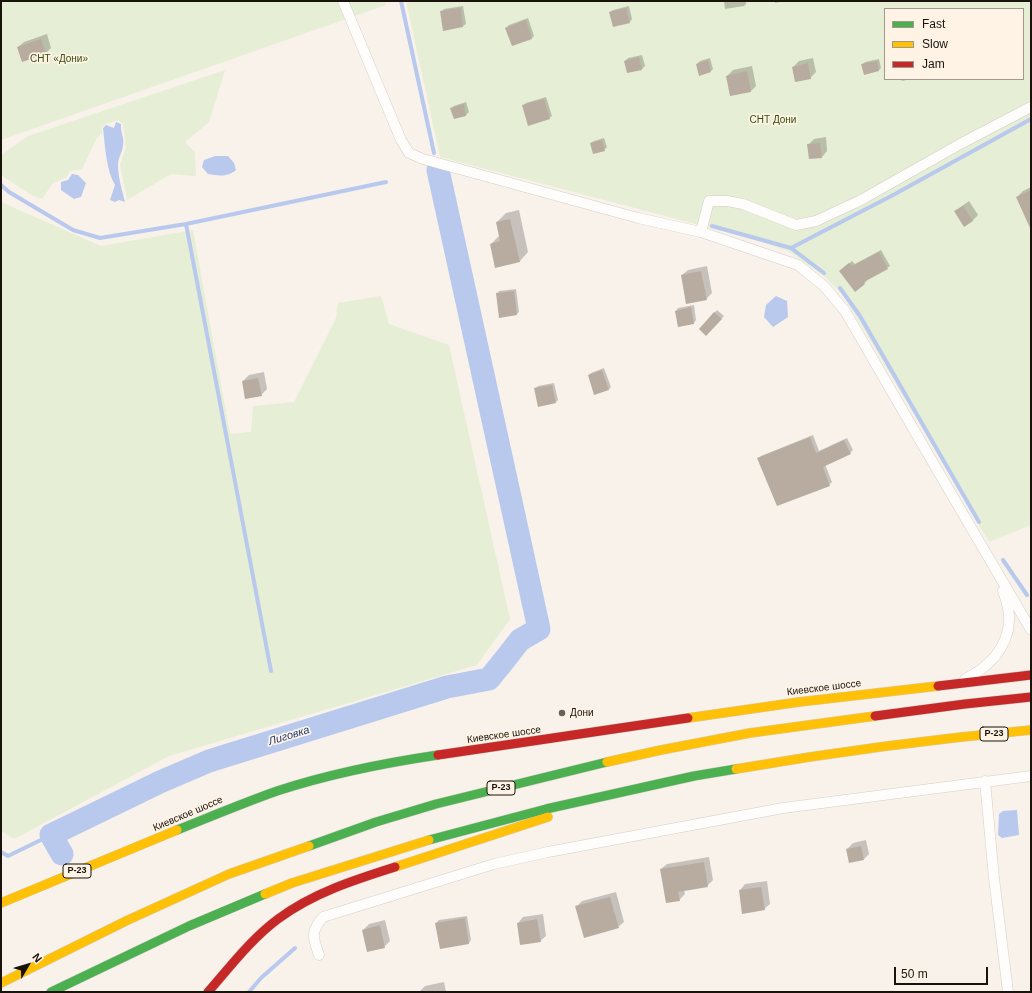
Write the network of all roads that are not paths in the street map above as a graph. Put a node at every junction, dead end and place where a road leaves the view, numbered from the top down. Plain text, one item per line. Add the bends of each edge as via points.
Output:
1 (343, 1) edge
2 (1031, 107) edge
3 (701, 232) junction
4 (1000, 577) junction
5 (1031, 630) edge
6 (1031, 675) edge
7 (943, 686) junction
8 (1031, 698) edge
9 (1031, 730) edge
10 (1031, 776) edge
11 (986, 781) junction
12 (620, 792) junction
13 (1, 903) edge
14 (318, 955) dead end
15 (1, 982) edge
16 (51, 992) edge
17 (208, 992) edge
18 (1008, 992) edge

1 - 3 street via 401,140 409,153 429,161 638,218
2 - 3 street via 861,200 816,221 796,225 743,204 709,201
3 - 4 street via 798,265 824,286 845,311
4 - 5 street
4 - 7 street via 1009,620 1001,648 986,666 975,674
6 - 7 main road, Киевское шоссе / Р-23
7 - 13 main road, Киевское шоссе / Р-23 via 706,715 420,758 338,774 231,808
8 - 15 main road, Р-23 via 965,704 742,734 653,751 436,804 376,822 229,874
9 - 12 main road, Р-23 via 956,737 781,761
10 - 11 street
11 - 14 street via 783,808 494,864 323,917 315,926 313,937
11 - 18 street via 993,872
12 - 16 main road, Р-23 via 450,834 292,883 189,926
12 - 17 main road, Р-23 via 321,894 277,920

